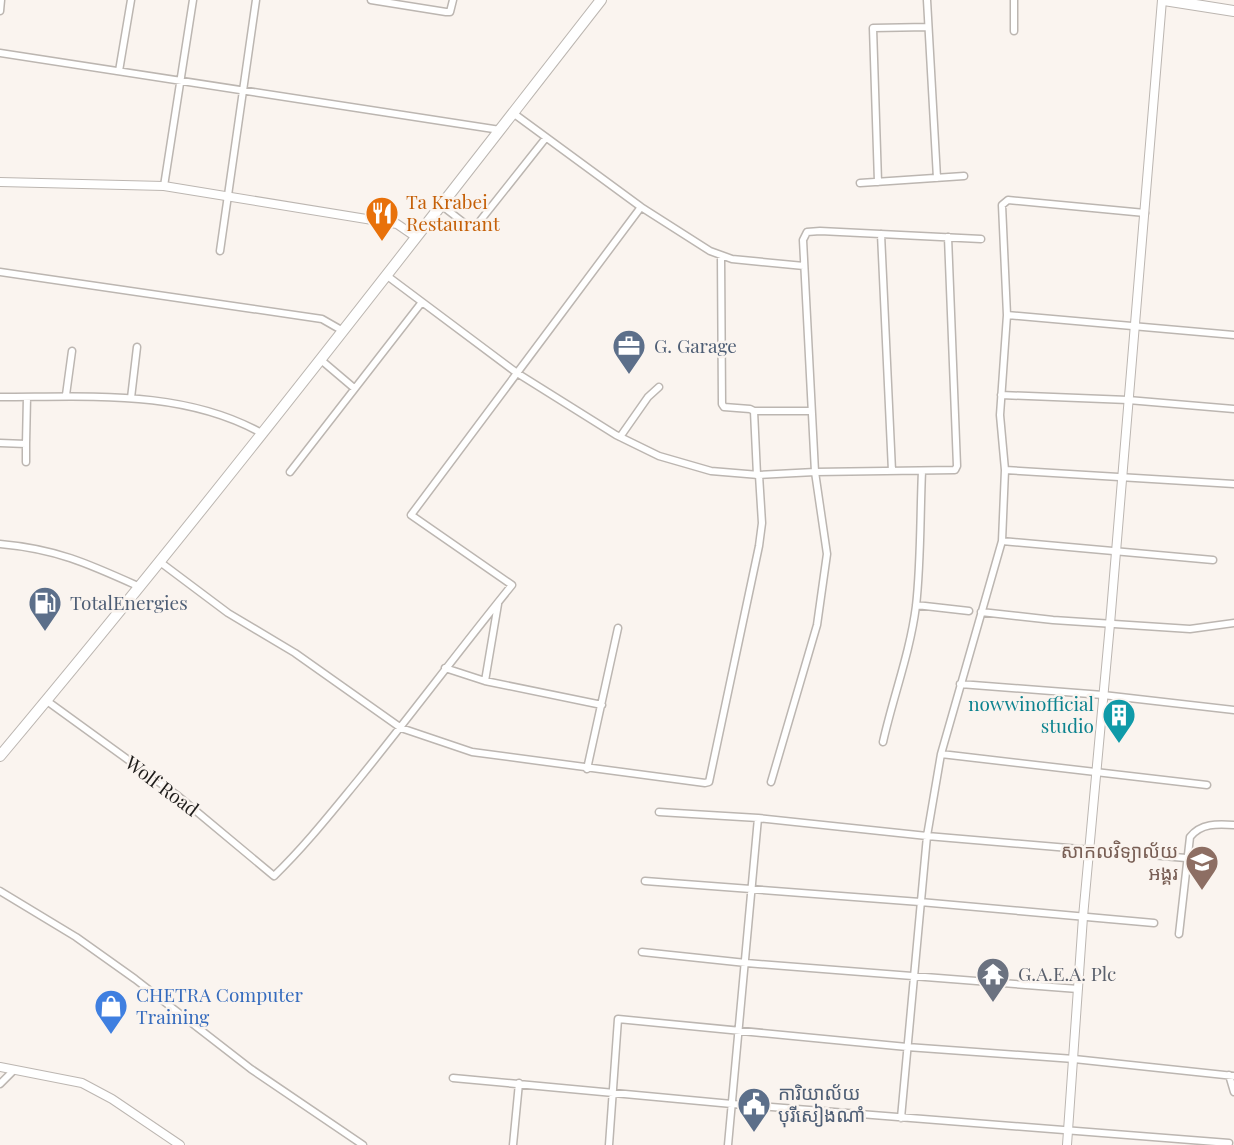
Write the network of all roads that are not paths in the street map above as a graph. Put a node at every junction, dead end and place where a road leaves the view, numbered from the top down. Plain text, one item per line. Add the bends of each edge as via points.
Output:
1 (1, 0) edge
2 (131, 0) edge
3 (193, 0) edge
4 (257, 0) edge
5 (371, 0) edge
6 (453, 0) edge
7 (601, 0) edge
8 (927, 0) edge
9 (1014, 0) edge
10 (1163, 0) edge
11 (0, 11) edge
12 (1234, 11) edge
13 (928, 27) junction
14 (1014, 31) dead end
15 (0, 53) edge
16 (119, 71) junction
17 (181, 81) junction
18 (244, 92) junction
19 (513, 113) junction
20 (500, 130) junction
21 (545, 139) junction
22 (964, 176) dead end
23 (937, 178) junction
24 (878, 181) junction
25 (0, 182) edge
26 (860, 183) dead end
27 (164, 186) junction
28 (228, 196) junction
29 (442, 205) junction
30 (642, 207) junction
31 (1146, 213) junction
32 (881, 234) junction
33 (416, 237) junction
34 (948, 237) junction
35 (981, 239) dead end
36 (220, 251) dead end
37 (721, 256) junction
38 (804, 265) junction
39 (0, 272) edge
40 (387, 275) junction
41 (422, 302) junction
42 (1007, 315) junction
43 (1135, 327) junction
44 (343, 331) junction
45 (1234, 335) edge
46 (137, 347) dead end
47 (72, 351) dead end
48 (321, 360) junction
49 (517, 373) junction
50 (659, 387) dead end
51 (354, 388) junction
52 (66, 395) junction
53 (1001, 395) junction
54 (0, 397) edge
55 (27, 397) junction
56 (131, 398) junction
57 (1128, 400) junction
58 (1234, 409) edge
59 (754, 411) junction
60 (811, 411) junction
61 (263, 434) junction
62 (620, 437) junction
63 (0, 443) edge
64 (26, 444) junction
65 (26, 462) dead end
66 (1005, 470) junction
67 (892, 471) junction
68 (922, 471) junction
69 (290, 472) dead end
70 (815, 472) junction
71 (758, 475) junction
72 (1122, 476) junction
73 (1234, 484) edge
74 (1002, 541) junction
75 (0, 544) edge
76 (1116, 553) junction
77 (1213, 561) dead end
78 (160, 562) junction
79 (140, 587) junction
80 (498, 602) junction
81 (916, 605) junction
82 (969, 611) dead end
83 (981, 612) junction
84 (1234, 623) edge
85 (1110, 624) junction
86 (618, 628) dead end
87 (445, 668) junction
88 (485, 681) junction
89 (960, 684) junction
90 (1103, 695) junction
91 (47, 701) junction
92 (602, 705) junction
93 (1234, 710) edge
94 (401, 729) junction
95 (883, 742) dead end
96 (1, 754) edge
97 (941, 754) junction
98 (587, 769) junction
99 (1096, 771) junction
100 (771, 782) dead end
101 (1207, 785) dead end
102 (659, 812) dead end
103 (758, 818) junction
104 (1234, 825) edge
105 (927, 836) junction
106 (1090, 849) junction
107 (1186, 858) junction
108 (645, 881) dead end
109 (752, 889) junction
110 (0, 891) edge
111 (920, 902) junction
112 (1083, 917) junction
113 (1154, 923) dead end
114 (1179, 934) dead end
115 (642, 952) dead end
116 (746, 963) junction
117 (913, 977) junction
118 (1078, 989) junction
119 (740, 1030) junction
120 (907, 1046) junction
121 (1074, 1059) junction
122 (0, 1067) edge
123 (13, 1070) junction
124 (1231, 1075) edge
125 (453, 1078) dead end
126 (519, 1083) junction
127 (0, 1084) edge
128 (614, 1091) junction
129 (1234, 1092) edge
130 (732, 1104) junction
131 (901, 1118) junction
132 (1069, 1131) junction
133 (1228, 1143) dead end
134 (180, 1145) edge
135 (363, 1145) edge
136 (513, 1145) edge
137 (609, 1145) edge
138 (728, 1145) edge
139 (1067, 1145) edge

1 - 11 street
2 - 16 street
3 - 17 street
4 - 18 street
5 - 6 street via 450,12
7 - 19 highway
8 - 13 street
9 - 14 street
10 - 12 highway
10 - 31 street
13 - 23 street
13 - 24 street via 873,28
15 - 16 street
16 - 17 street
17 - 18 street
17 - 27 street
18 - 20 street
18 - 28 street
19 - 20 highway
19 - 21 street
20 - 29 highway
21 - 29 street via 476,226 468,226
21 - 30 street
22 - 23 street
23 - 24 street
24 - 26 street
25 - 27 street
27 - 28 street
28 - 33 street via 397,224
28 - 36 street
29 - 33 highway
30 - 37 street
30 - 49 street
31 - 42 street via 1004,202
31 - 43 street
32 - 34 street
32 - 38 street via 807,232
32 - 67 street
33 - 40 highway
34 - 35 street
34 - 68 street via 957,466 954,470
37 - 38 street
37 - 59 street via 722,406
38 - 60 street
39 - 44 street via 322,319
40 - 41 street
40 - 44 highway
41 - 49 street
41 - 51 street
42 - 43 street
42 - 53 street
43 - 45 street
43 - 57 street
44 - 48 highway
46 - 56 street
47 - 52 street
48 - 51 street
48 - 61 highway
49 - 62 street
49 - 80 street via 411,515 512,585
50 - 62 street
51 - 69 street
52 - 55 street
52 - 56 street
53 - 57 street
53 - 66 street
54 - 55 street
55 - 64 street
56 - 61 street via 240,421
57 - 58 street
57 - 72 street
59 - 60 street
59 - 71 street
60 - 70 street
61 - 78 highway
62 - 71 street via 696,468
63 - 64 street
64 - 65 street
66 - 72 street
66 - 74 street
67 - 68 street
67 - 70 street
68 - 81 street
70 - 71 street
70 - 100 street via 827,554 817,625
71 - 98 street via 759,546 709,782
72 - 73 street
72 - 76 street
74 - 76 street
74 - 83 street
75 - 79 street via 36,547 77,559
76 - 77 street
76 - 85 street
78 - 79 highway
78 - 94 street
79 - 91 highway
80 - 87 street
80 - 88 street
81 - 82 street
81 - 95 street
83 - 85 street
83 - 89 street
84 - 85 street via 1190,629
85 - 90 street
86 - 92 street
87 - 88 street
87 - 94 street
88 - 92 street
89 - 90 street
89 - 97 street
90 - 93 street
90 - 99 street
91 - 94 street, Wolf Road via 178,796 274,876
91 - 96 highway
92 - 98 street
94 - 98 street via 472,752
97 - 99 street
97 - 105 street
99 - 101 street
99 - 106 street
102 - 103 street
103 - 105 street
103 - 109 street
104 - 107 street via 1196,829
105 - 106 street
105 - 111 street
106 - 107 street
106 - 112 street
107 - 114 street
108 - 109 street
109 - 111 street
109 - 116 street
110 - 135 street via 76,937 251,1069
111 - 112 street
111 - 117 street
112 - 113 street
112 - 118 street
115 - 116 street
116 - 117 street
116 - 119 street
117 - 118 street
117 - 120 street
118 - 121 street
119 - 120 street
119 - 128 street via 618,1019
119 - 130 street
120 - 121 street
120 - 131 street
121 - 124 street
121 - 132 street
122 - 123 street
123 - 127 street
123 - 134 street via 82,1083
124 - 129 street
125 - 126 street
126 - 128 street
126 - 136 street
128 - 130 street
128 - 137 street
130 - 131 street
130 - 138 street
131 - 132 street
132 - 133 street
132 - 139 street

